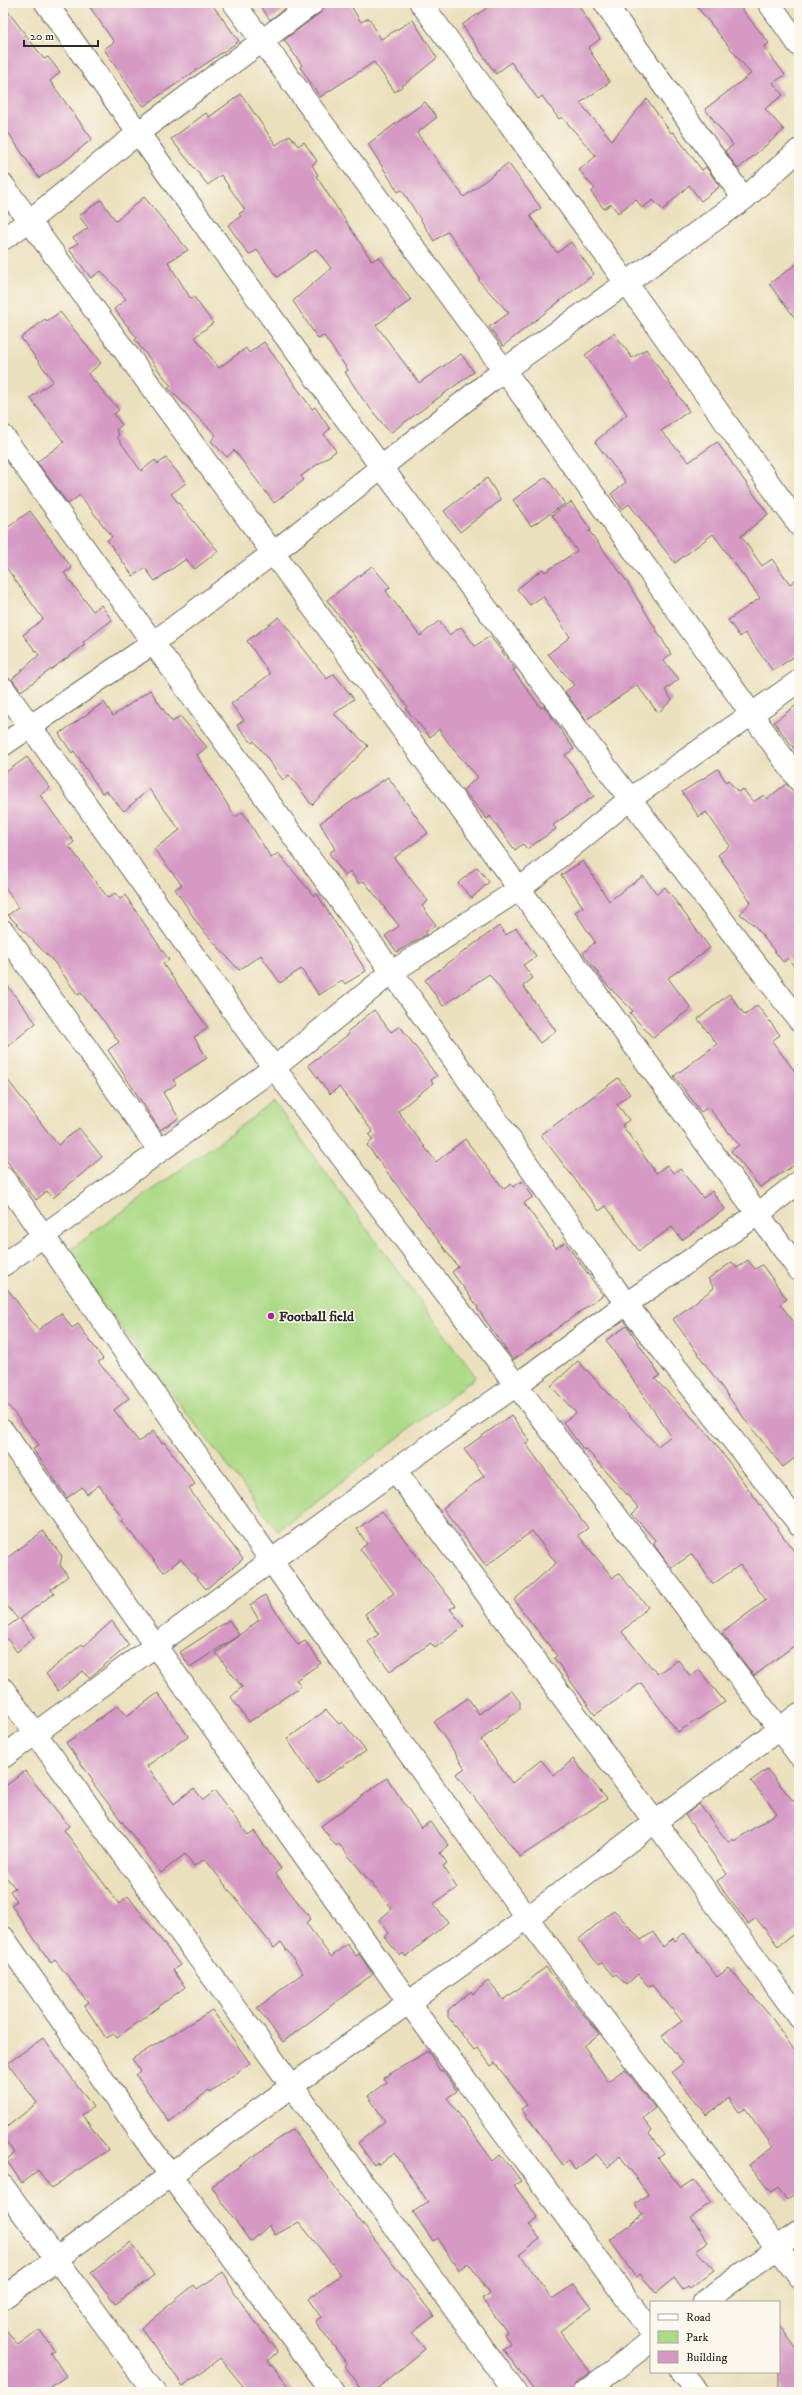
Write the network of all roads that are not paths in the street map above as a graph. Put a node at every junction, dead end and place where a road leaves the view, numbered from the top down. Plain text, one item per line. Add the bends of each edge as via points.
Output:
1 (46, 3) edge
2 (234, 3) edge
3 (313, 3) edge
4 (421, 3) edge
5 (606, 3) edge
6 (769, 3) edge
7 (260, 41) junction
8 (799, 45) edge
9 (138, 133) junction
10 (799, 150) edge
11 (3, 185) edge
12 (744, 199) junction
13 (29, 221) junction
14 (3, 239) edge
15 (627, 284) junction
16 (504, 370) junction
17 (3, 436) edge
18 (382, 466) junction
19 (799, 525) edge
20 (273, 553) junction
21 (153, 643) junction
22 (799, 681) edge
23 (3, 688) edge
24 (750, 713) junction
25 (30, 725) junction
26 (3, 745) edge
27 (799, 780) edge
28 (630, 800) junction
29 (521, 888) junction
30 (3, 931) edge
31 (392, 972) junction
32 (799, 1020) edge
33 (274, 1068) junction
34 (159, 1150) junction
35 (3, 1178) edge
36 (799, 1182) edge
37 (758, 1214) junction
38 (44, 1235) junction
39 (3, 1265) edge
40 (799, 1270) edge
41 (626, 1304) junction
42 (518, 1384) junction
43 (3, 1431) edge
44 (395, 1470) junction
45 (799, 1524) edge
46 (272, 1562) junction
47 (156, 1644) junction
48 (3, 1689) edge
49 (799, 1714) edge
50 (780, 1729) junction
51 (35, 1734) junction
52 (799, 1755) edge
53 (3, 1757) edge
54 (655, 1824) junction
55 (527, 1918) junction
56 (3, 1937) edge
57 (409, 2003) junction
58 (799, 2016) edge
59 (293, 2085) junction
60 (170, 2175) junction
61 (3, 2186) edge
62 (799, 2232) edge
63 (778, 2248) junction
64 (55, 2259) junction
65 (799, 2277) edge
66 (3, 2298) edge
67 (705, 2301) edge
68 (650, 2331) edge
69 (650, 2342) edge
70 (683, 2373) edge
71 (154, 2392) edge
72 (333, 2392) edge
73 (515, 2392) edge
74 (585, 2392) edge
75 (697, 2392) edge

1 - 9 street
2 - 7 street
3 - 7 street
4 - 15 street
5 - 12 street
6 - 8 street
7 - 9 street
7 - 16 street
9 - 13 street
9 - 18 street
10 - 12 street
11 - 13 street
12 - 15 street
13 - 14 street
13 - 20 street
15 - 16 street
15 - 19 street
16 - 18 street
16 - 24 street
17 - 21 street
18 - 20 street
18 - 28 street
20 - 21 street
20 - 29 street
21 - 25 street
21 - 31 street
22 - 24 street
23 - 25 street
24 - 27 street
24 - 28 street
25 - 26 street
25 - 33 street
28 - 29 street
28 - 32 street
29 - 31 street
29 - 37 street
30 - 34 street
31 - 33 street
31 - 41 street
33 - 34 street
33 - 42 street
34 - 38 street
35 - 38 street
36 - 37 street
37 - 40 street
37 - 41 street
38 - 39 street
38 - 46 street
41 - 42 street
41 - 45 street
42 - 44 street
42 - 50 street
43 - 47 street
44 - 46 street
44 - 54 street
46 - 47 street
46 - 55 street
47 - 51 street
47 - 57 street
48 - 51 street
49 - 50 street
50 - 52 street
50 - 54 street
51 - 53 street
51 - 59 street
54 - 55 street
54 - 58 street
55 - 57 street
55 - 63 street
56 - 60 street
57 - 59 street
57 - 68 street
59 - 60 street
59 - 73 street
60 - 64 street
60 - 72 street
61 - 64 street
62 - 63 street
63 - 65 street
63 - 67 street
64 - 66 street
64 - 71 street
69 - 74 street
70 - 75 street

